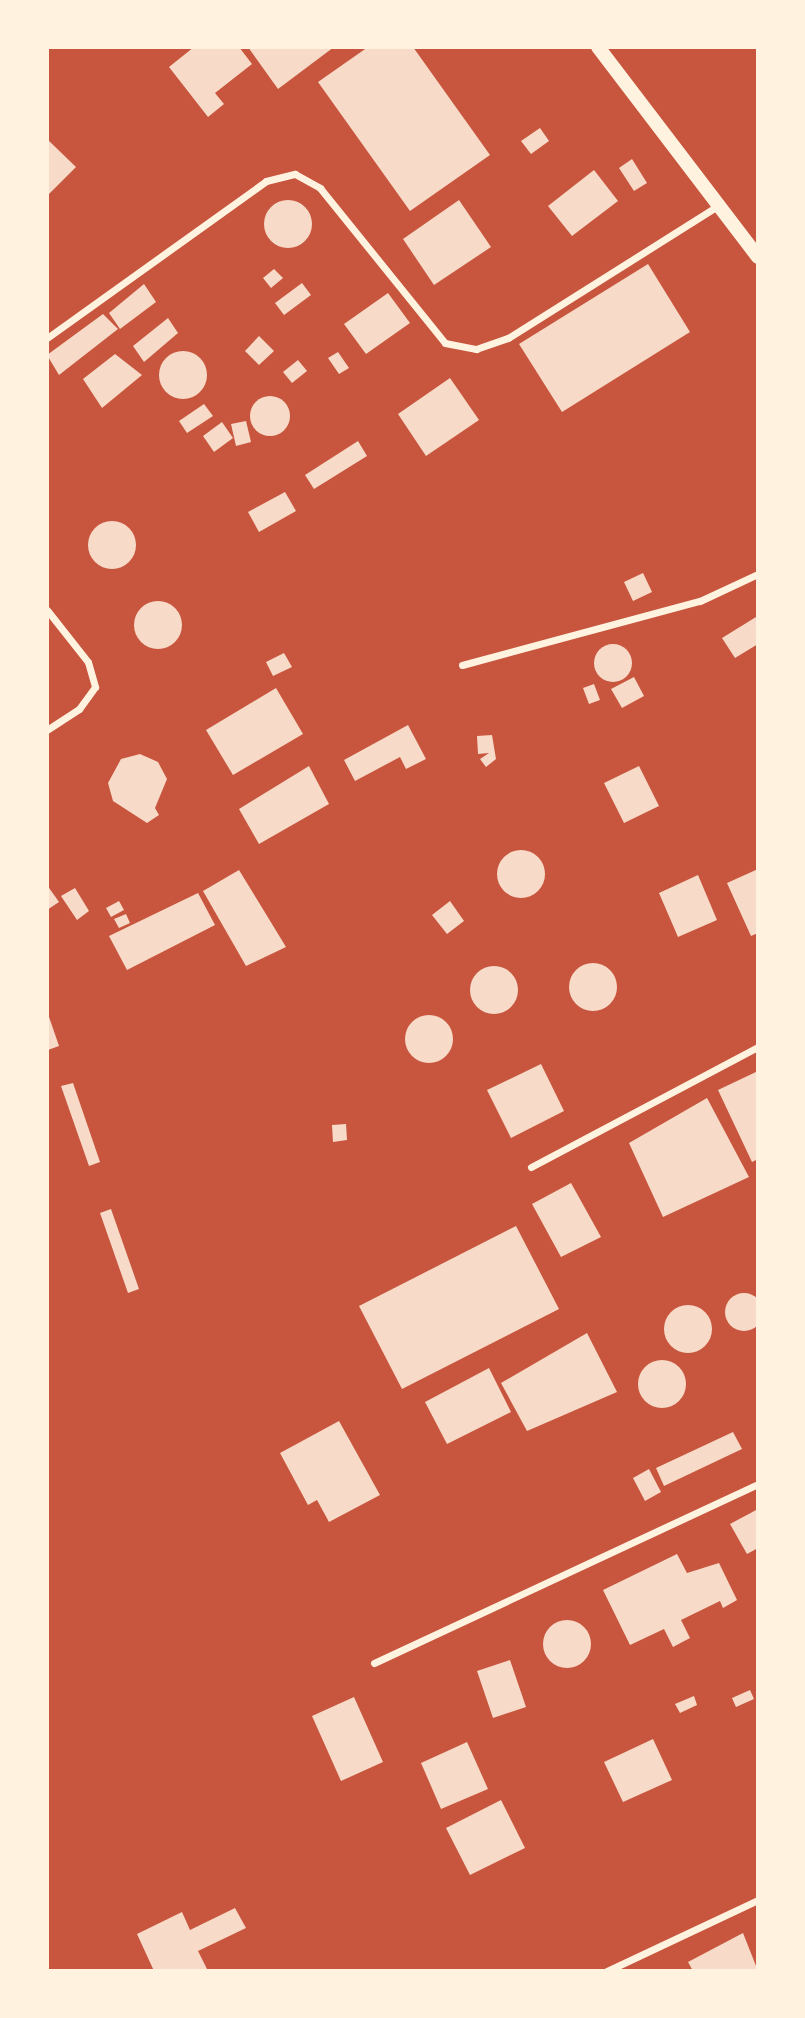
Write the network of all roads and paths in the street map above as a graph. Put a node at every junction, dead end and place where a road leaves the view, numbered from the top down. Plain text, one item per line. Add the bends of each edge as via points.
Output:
1 (598, 47) edge
2 (720, 205) junction
3 (758, 257) edge
4 (47, 338) edge
5 (758, 575) edge
6 (47, 610) edge
7 (462, 665) dead end
8 (47, 730) edge
9 (758, 1047) edge
10 (531, 1167) dead end
11 (758, 1484) edge
12 (374, 1663) dead end
13 (758, 1900) edge
14 (607, 1971) edge

1 - 2 main road
2 - 3 main road
2 - 4 street via 508,338 476,349 444,343 320,188 295,174 266,181
5 - 7 street via 700,601
6 - 8 street via 88,662 95,687 79,709
9 - 10 street
11 - 12 street
13 - 14 street

